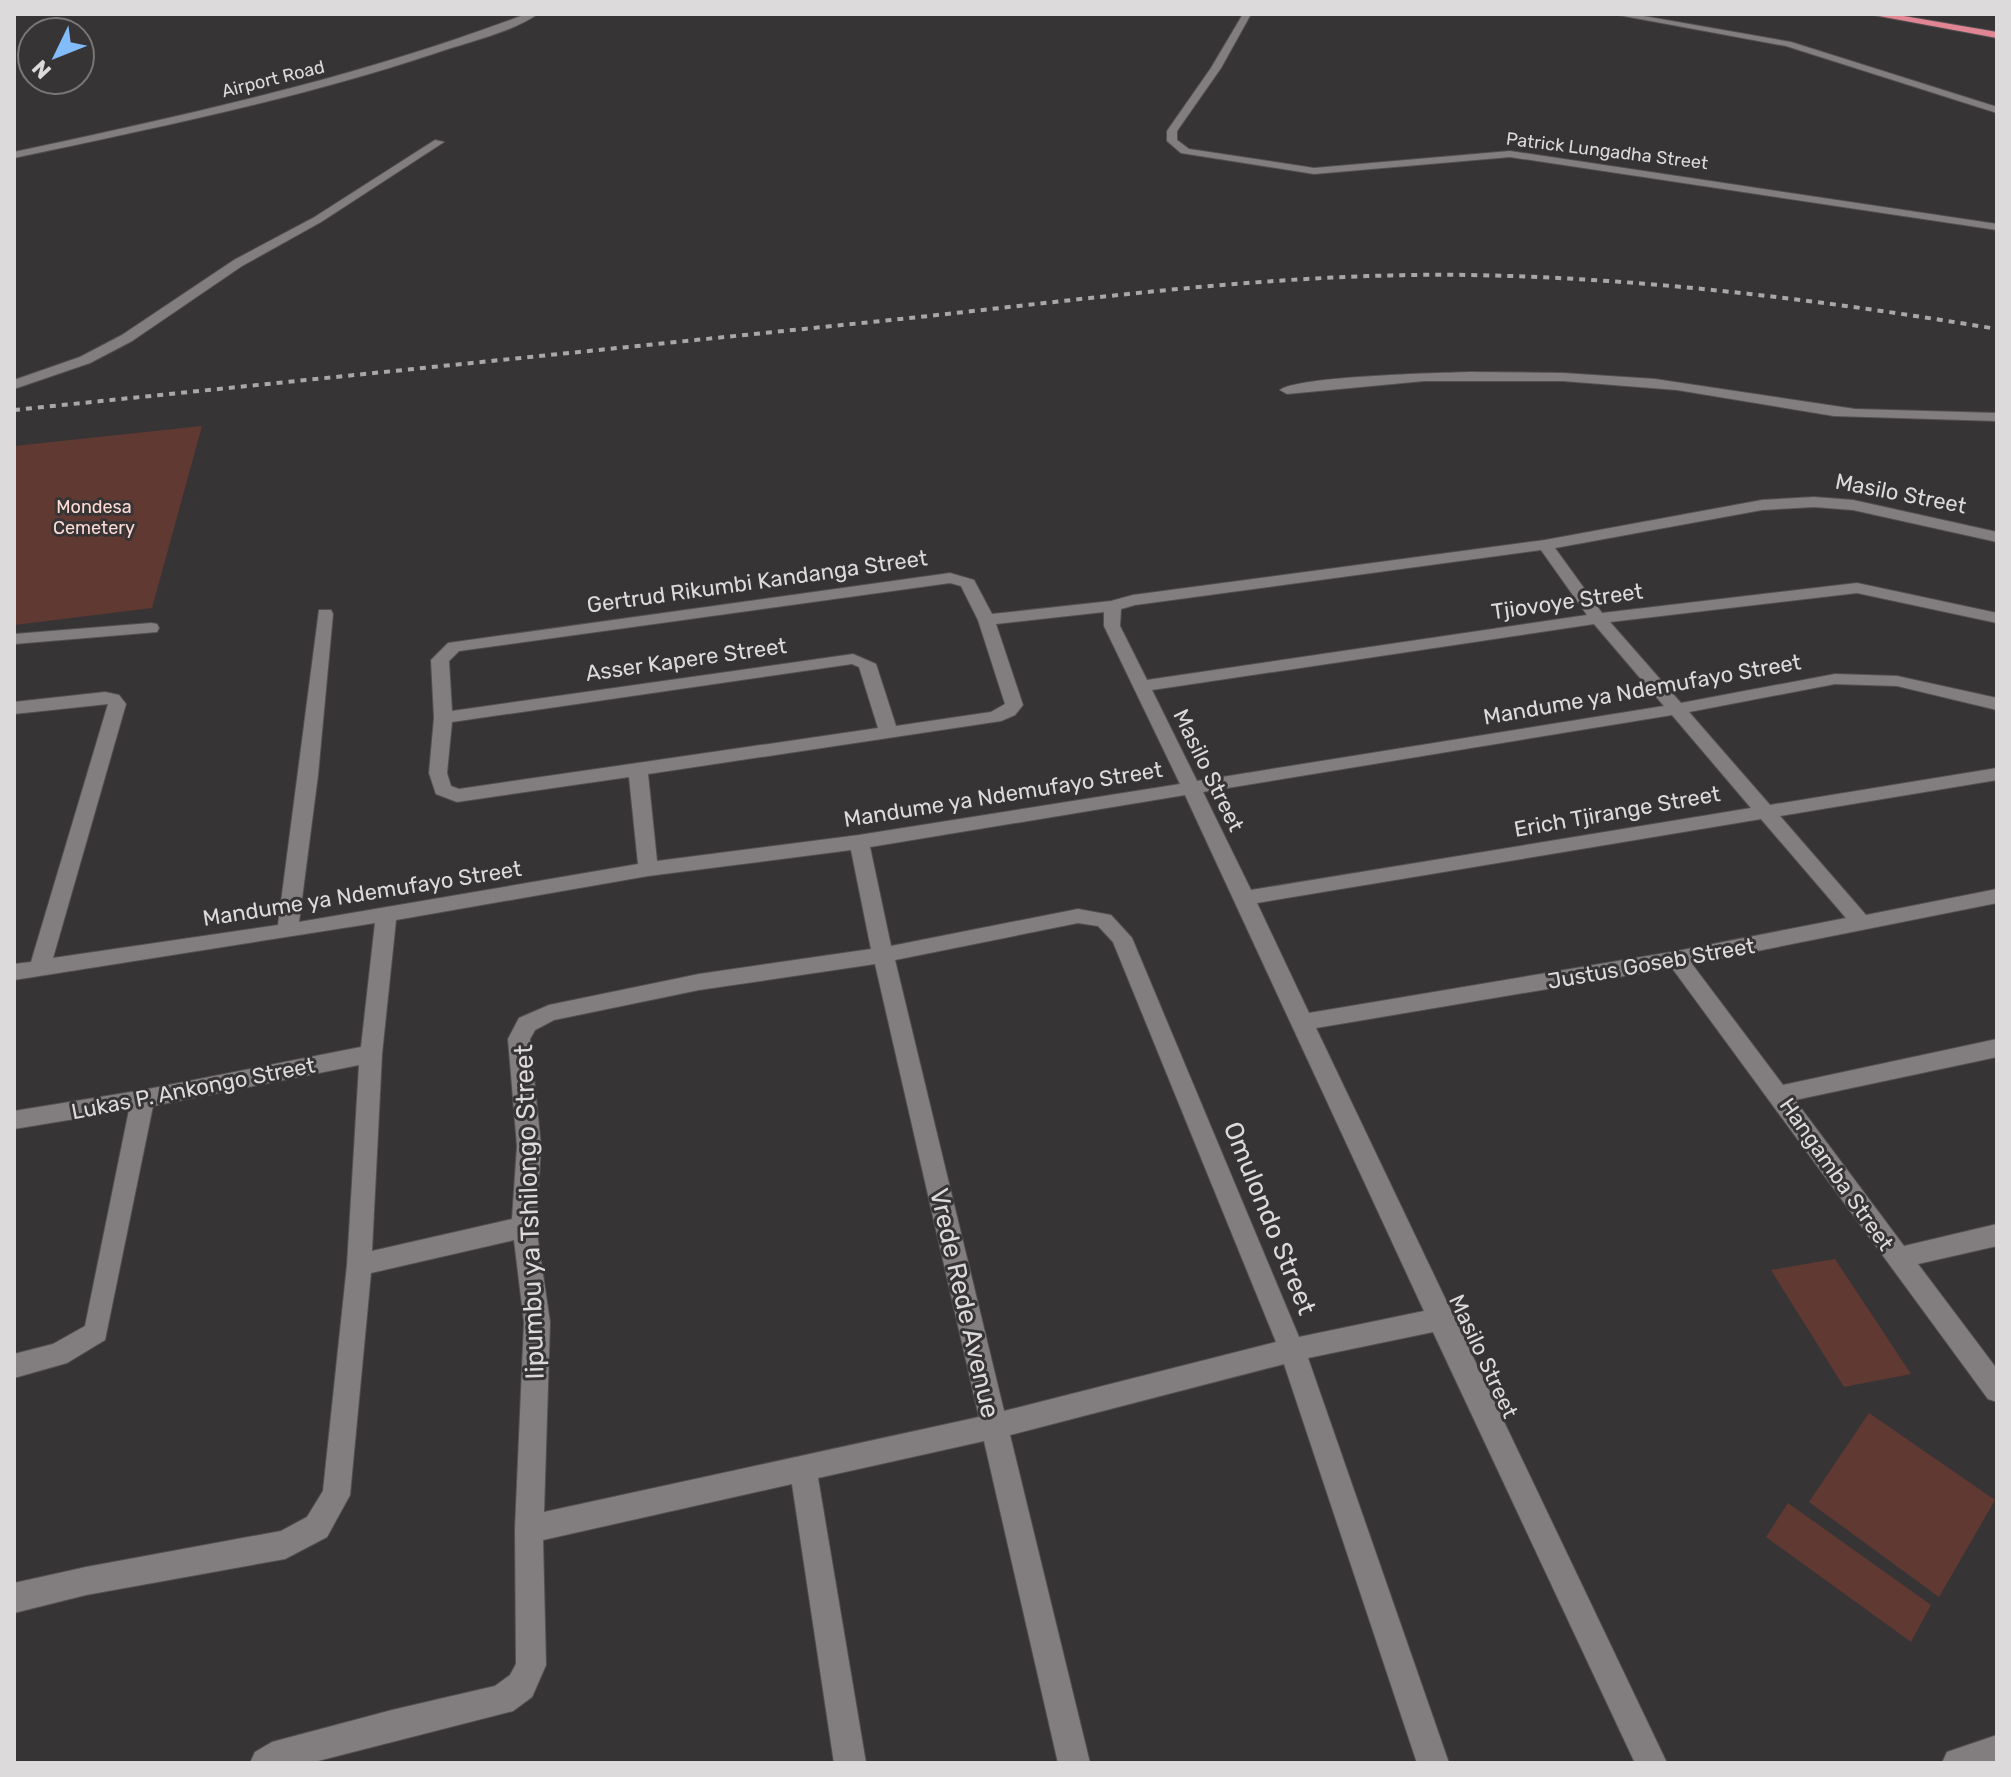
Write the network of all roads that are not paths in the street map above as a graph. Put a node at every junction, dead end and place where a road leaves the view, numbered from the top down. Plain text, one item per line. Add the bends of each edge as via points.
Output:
1 (534, 14) edge
2 (1247, 14) edge
3 (1617, 14) edge
4 (1873, 14) edge
5 (1997, 35) edge
6 (1997, 110) edge
7 (439, 142) dead end
8 (14, 155) edge
9 (1997, 227) edge
10 (14, 385) edge
11 (1287, 390) dead end
12 (1997, 417) edge
13 (1997, 537) edge
14 (1545, 545) junction
15 (1113, 606) junction
16 (325, 614) dead end
17 (1598, 618) junction
18 (1997, 618) edge
19 (986, 620) junction
20 (151, 628) dead end
21 (14, 639) edge
22 (1143, 686) junction
23 (1997, 704) edge
24 (14, 708) edge
25 (1677, 709) junction
26 (443, 718) junction
27 (888, 730) junction
28 (638, 770) junction
29 (1997, 774) edge
30 (1190, 788) junction
31 (1763, 811) junction
32 (859, 842) junction
33 (648, 869) junction
34 (1997, 896) edge
35 (1245, 898) junction
36 (386, 914) junction
37 (1862, 924) junction
38 (287, 931) junction
39 (883, 955) junction
40 (1677, 959) junction
41 (40, 968) junction
42 (14, 972) edge
43 (1304, 1022) junction
44 (1997, 1048) edge
45 (371, 1054) junction
46 (1781, 1094) junction
47 (143, 1099) junction
48 (14, 1120) edge
49 (524, 1227) junction
50 (1997, 1235) edge
51 (1897, 1258) junction
52 (359, 1265) junction
53 (1440, 1319) junction
54 (1292, 1350) junction
55 (14, 1366) edge
56 (1997, 1390) edge
57 (994, 1426) junction
58 (803, 1468) junction
59 (529, 1529) junction
60 (14, 1598) edge
61 (1997, 1750) edge
62 (266, 1763) edge
63 (850, 1763) edge
64 (1074, 1763) edge
65 (1433, 1763) edge
66 (1651, 1763) edge
67 (1958, 1763) edge

1 - 8 street, Airport Road via 354,75
2 - 9 street, Patrick Lungadha Street via 1172,131 1172,141 1185,151 1314,171 1510,154
3 - 6 street via 1788,44
4 - 5 highway
7 - 10 street via 238,263 127,338 85,360
11 - 12 street via 1473,375 1551,377 1707,389 1846,413
13 - 14 street, Masilo Street via 1853,505 1814,502 1762,505
14 - 15 street, Masilo Street
14 - 17 street
15 - 19 street
15 - 22 street, Masilo Street via 1112,626
16 - 38 street
17 - 18 street, Tjiovoye Street via 1857,588
17 - 22 street, Tjiovoye Street
17 - 25 street
19 - 26 street, Gertrud Rikumbi Kandanga Street via 968,583 950,578 454,647 440,660
19 - 27 street, Gertrud Rikumbi Kandanga Street via 1014,705 1009,711
20 - 21 street
22 - 30 street, Masilo Street
23 - 25 street, Mandume ya Ndemufayo Street via 1865,678
24 - 41 street via 105,697 117,704
25 - 30 street, Mandume ya Ndemufayo Street
25 - 31 street
26 - 27 street, Asser Kapere Street via 853,659 867,664
26 - 28 street, Gertrud Rikumbi Kandanga Street via 438,773 443,790 457,796
27 - 28 street, Gertrud Rikumbi Kandanga Street
28 - 33 street
29 - 31 street, Erich Tjirange Street
30 - 32 street, Mandume ya Ndemufayo Street
30 - 35 street, Masilo Street
31 - 35 street, Erich Tjirange Street
31 - 37 street
32 - 33 street, Mandume ya Ndemufayo Street
32 - 39 street, Vrede Rede Avenue
33 - 36 street, Mandume ya Ndemufayo Street
34 - 37 street, Justus Goseb Street
35 - 43 street, Masilo Street
36 - 38 street, Mandume ya Ndemufayo Street
36 - 45 street
37 - 40 street, Justus Goseb Street
38 - 41 street, Mandume ya Ndemufayo Street
39 - 49 street, Iipumbu ya Tshilongo Street via 699,982 549,1013 527,1024 519,1039 529,1146
39 - 54 street, Omulondo Street via 1078,916 1104,920 1122,938
39 - 57 street, Vrede Rede Avenue
40 - 43 street, Justus Goseb Street
40 - 46 street, Hangamba Street
41 - 42 street, Mandume ya Ndemufayo Street
43 - 53 street, Masilo Street
44 - 46 street
45 - 47 street, Lukas P. Ankongo Street
45 - 52 street
46 - 51 street, Hangamba Street
47 - 48 street, Lukas P. Ankongo Street
47 - 55 street via 96,1332 58,1358
49 - 52 street
49 - 59 street, Iipumbu ya Tshilongo Street via 537,1322
50 - 51 street
51 - 56 street, Hangamba Street
52 - 60 street via 336,1495 317,1527 285,1545
53 - 54 street
53 - 66 street, Masilo Street
54 - 57 street
54 - 65 street, Omulondo Street
57 - 58 street
57 - 64 street, Vrede Rede Avenue
58 - 59 street
58 - 63 street
59 - 62 street, Iipumbu ya Tshilongo Street via 531,1665 521,1686 502,1700 392,1725
61 - 67 street

